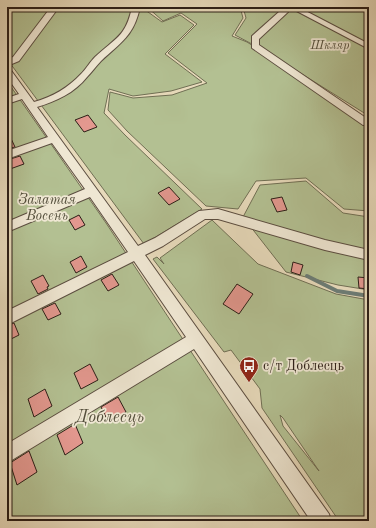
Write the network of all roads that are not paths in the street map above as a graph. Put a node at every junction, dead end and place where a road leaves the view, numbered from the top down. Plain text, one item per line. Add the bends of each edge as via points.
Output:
1 (55, 7) edge
2 (136, 7) edge
3 (284, 7) edge
4 (293, 7) edge
5 (369, 47) edge
6 (7, 63) edge
7 (7, 71) edge
8 (28, 100) junction
9 (7, 101) edge
10 (366, 123) dead end
11 (55, 138) junction
12 (7, 155) edge
13 (92, 191) junction
14 (7, 227) edge
15 (136, 252) junction
16 (369, 255) edge
17 (7, 318) edge
18 (196, 339) junction
19 (7, 454) edge
20 (322, 521) edge

1 - 6 street via 16,59
2 - 8 street via 129,31 82,79 54,99
3 - 10 street via 284,12 255,38 255,46
4 - 5 street
7 - 8 street
8 - 9 street
8 - 11 street
11 - 12 street
11 - 13 street
13 - 14 street
13 - 15 street
15 - 16 street via 159,242 203,214 218,214
15 - 17 street
15 - 18 street
18 - 19 street
18 - 20 street

